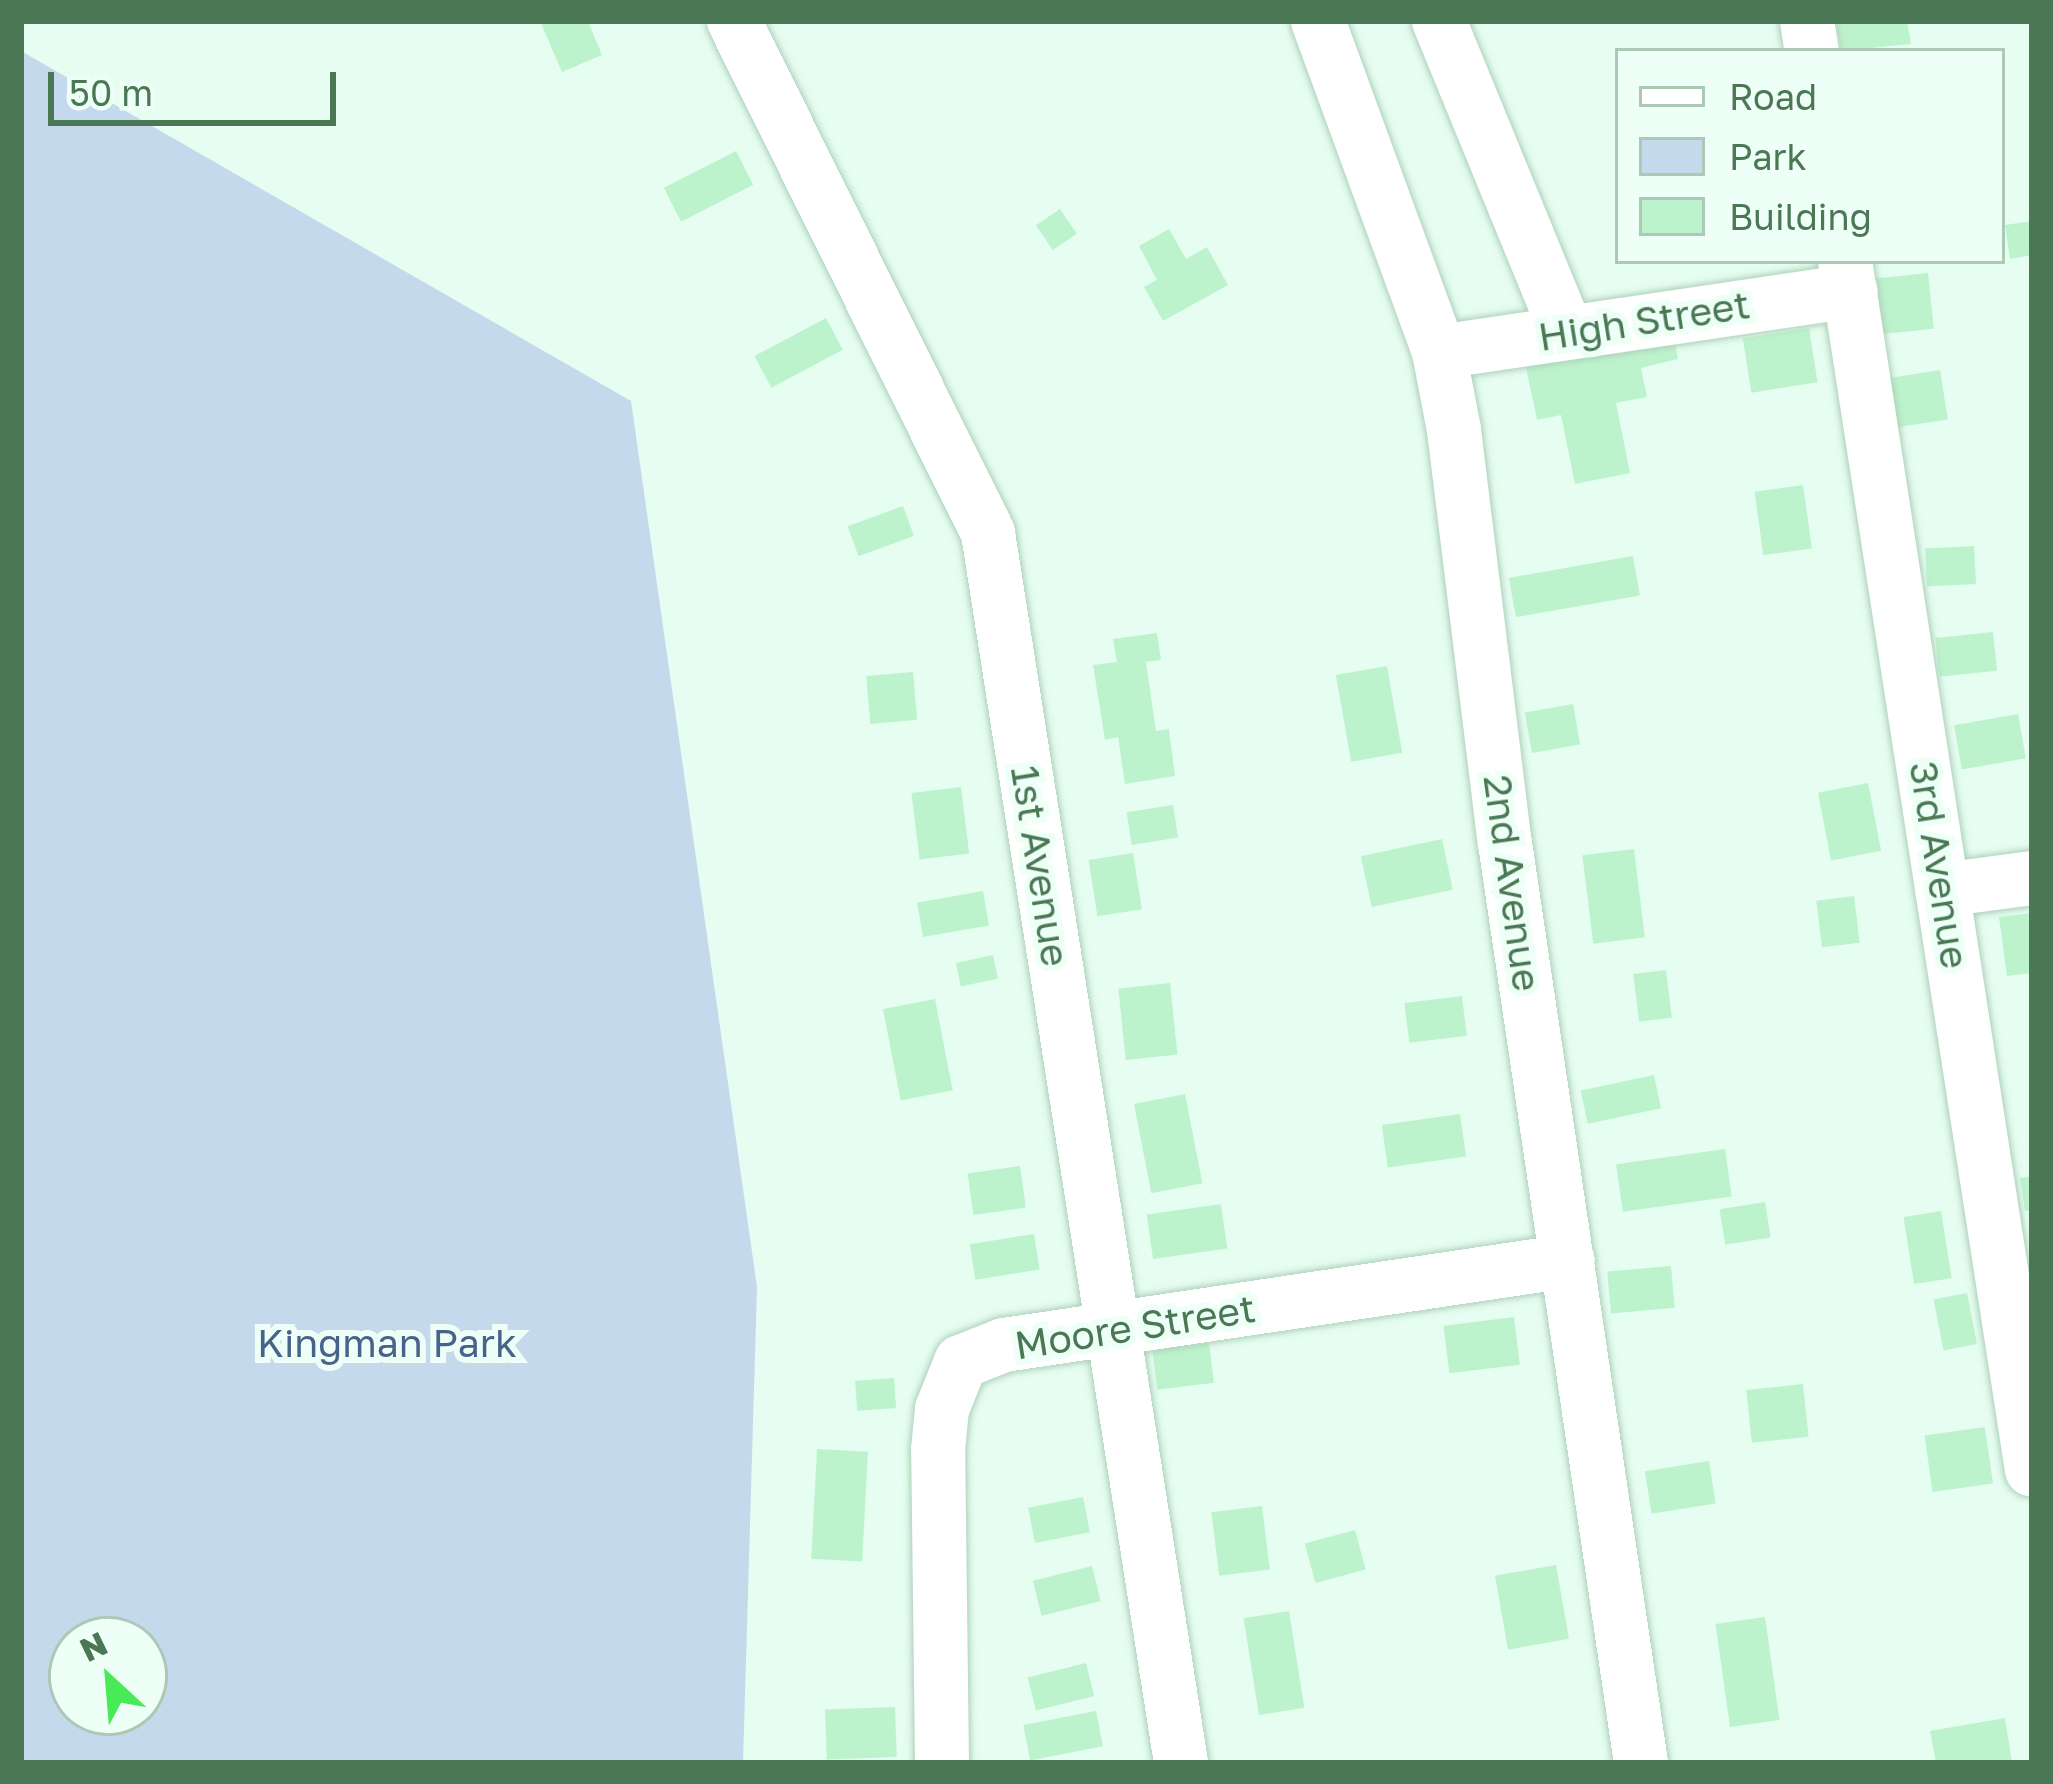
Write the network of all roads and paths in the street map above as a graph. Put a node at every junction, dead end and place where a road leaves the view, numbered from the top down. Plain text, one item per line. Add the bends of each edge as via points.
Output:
1 (734, 21) edge
2 (1318, 21) edge
3 (1438, 21) edge
4 (1847, 276) edge
5 (1567, 333) junction
6 (1439, 352) junction
7 (2032, 878) edge
8 (1942, 890) junction
9 (1568, 1261) junction
10 (1113, 1331) junction
11 (2032, 1469) edge
12 (942, 1763) edge
13 (1181, 1763) edge
14 (1642, 1763) edge

1 - 10 street, 1st Avenue via 988,533
2 - 6 street, 2nd Avenue
3 - 5 street
4 - 5 street, High Street
4 - 8 street, 3rd Avenue
5 - 6 street, High Street
6 - 9 street, 2nd Avenue
7 - 8 street
8 - 11 street, 3rd Avenue
9 - 10 street, Moore Street
9 - 14 street, 2nd Avenue
10 - 12 street, Moore Street via 1004,1345 961,1363 942,1409
10 - 13 street, 1st Avenue

